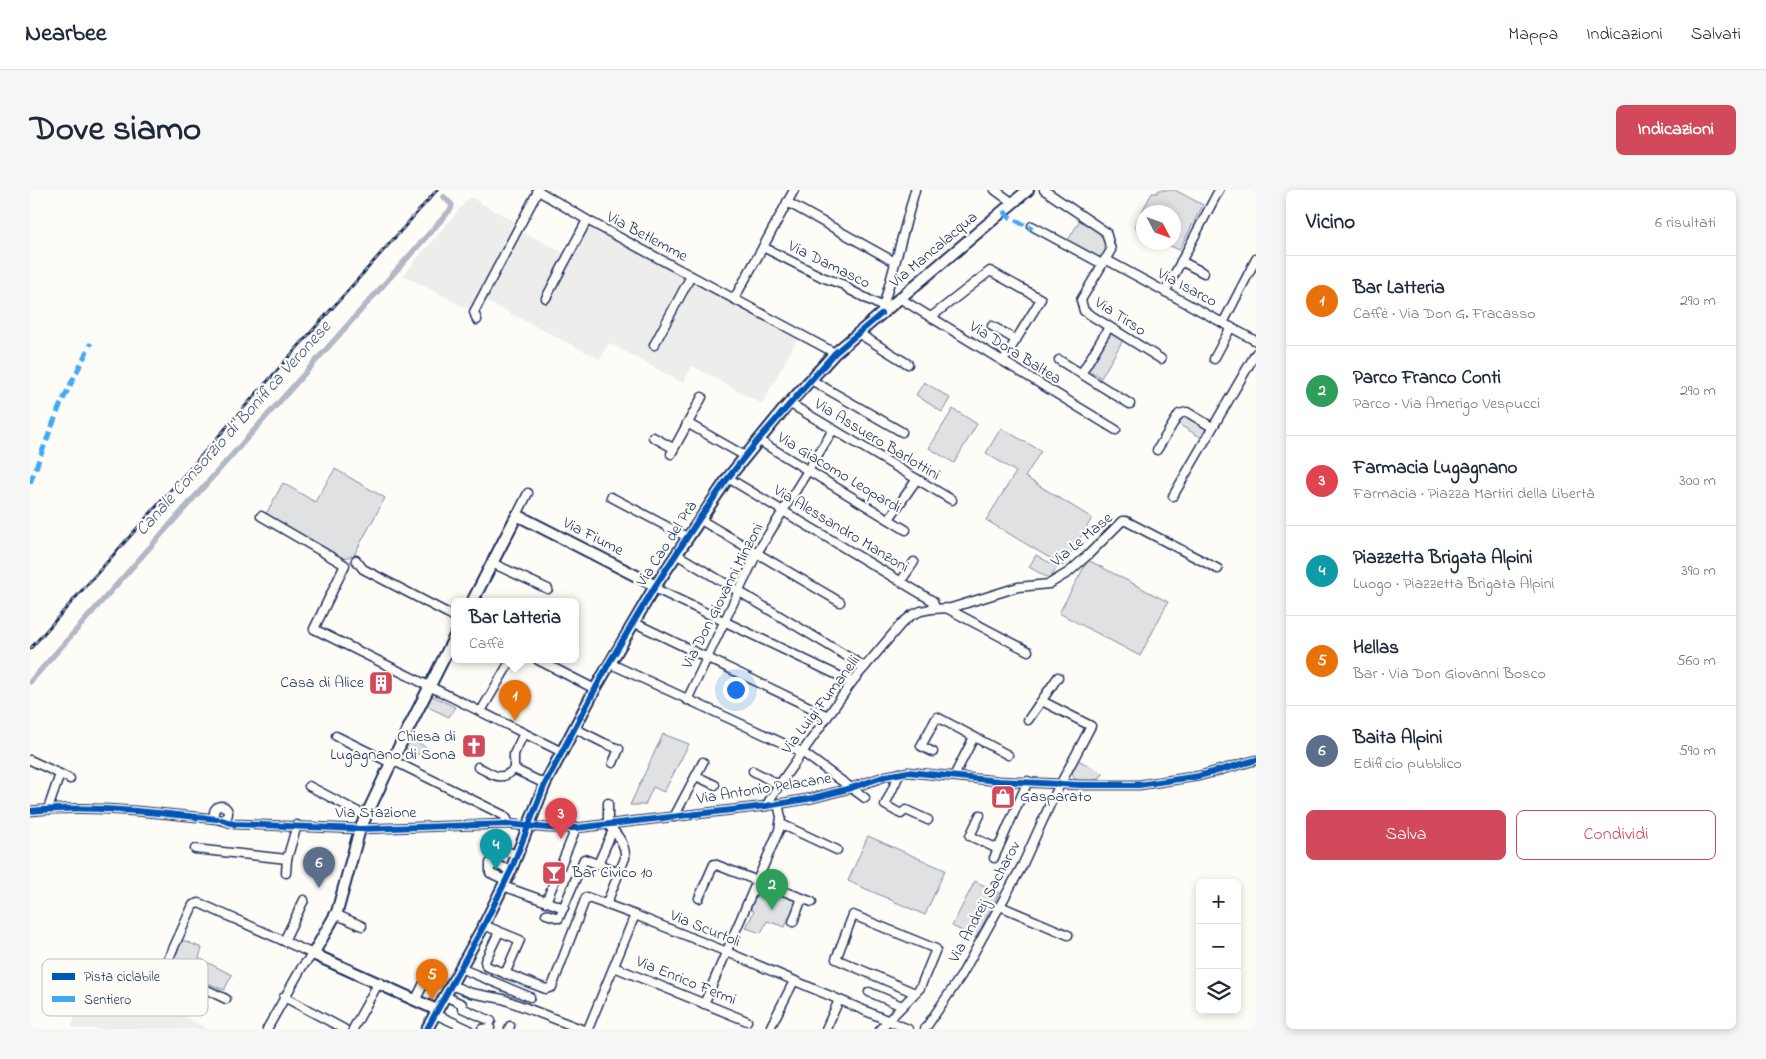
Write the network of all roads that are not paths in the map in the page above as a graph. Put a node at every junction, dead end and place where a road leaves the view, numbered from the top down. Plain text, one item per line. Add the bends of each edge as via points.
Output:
1 (794, 190) edge
2 (915, 190) edge
3 (995, 190) edge
4 (1028, 190) edge
5 (1044, 190) edge
6 (1219, 190) edge
7 (537, 191) edge
8 (787, 202) junction
9 (1013, 203) junction
10 (587, 220) junction
11 (1032, 226) dead end
12 (763, 247) junction
13 (1256, 259) edge
14 (1181, 261) junction
15 (895, 262) junction
16 (1104, 262) junction
17 (1204, 273) dead end
18 (691, 276) junction
19 (1166, 292) junction
20 (546, 298) dead end
21 (900, 299) junction
22 (734, 300) junction
23 (882, 310) junction
24 (931, 317) junction
25 (477, 320) dead end
26 (1223, 323) junction
27 (992, 326) dead end
28 (1109, 327) junction
29 (1231, 327) junction
30 (858, 333) junction
31 (1016, 340) junction
32 (1256, 341) edge
33 (654, 345) dead end
34 (835, 353) junction
35 (1256, 353) edge
36 (1161, 359) dead end
37 (1214, 359) dead end
38 (1059, 360) dead end
39 (1003, 361) junction
40 (908, 364) dead end
41 (1081, 374) junction
42 (810, 380) junction
43 (702, 397) dead end
44 (789, 403) junction
45 (1130, 404) dead end
46 (687, 423) junction
47 (1212, 427) junction
48 (833, 430) junction
49 (1116, 430) dead end
50 (902, 432) dead end
51 (653, 437) dead end
52 (758, 440) junction
53 (1157, 450) dead end
54 (745, 456) junction
55 (808, 470) junction
56 (728, 478) junction
57 (917, 479) junction
58 (528, 493) dead end
59 (1172, 496) dead end
60 (611, 497) dead end
61 (952, 500) dead end
62 (783, 510) junction
63 (517, 515) junction
64 (261, 516) dead end
65 (699, 519) junction
66 (889, 519) junction
67 (906, 530) dead end
68 (688, 537) junction
69 (757, 553) junction
70 (676, 554) junction
71 (356, 560) dead end
72 (914, 562) dead end
73 (492, 563) junction
74 (1218, 569) dead end
75 (901, 581) junction
76 (655, 587) junction
77 (548, 589) dead end
78 (739, 592) junction
79 (474, 598) edge
80 (840, 602) dead end
81 (931, 609) junction
82 (948, 609) junction
83 (451, 615) edge
84 (723, 621) junction
85 (635, 623) junction
86 (902, 623) joint
87 (451, 644) edge
88 (1028, 651) dead end
89 (708, 658) junction
90 (509, 663) edge
91 (544, 663) edge
92 (609, 664) junction
93 (866, 667) junction
94 (1058, 677) dead end
95 (852, 682) junction
96 (430, 686) junction
97 (595, 689) junction
98 (687, 700) junction
99 (1042, 700) junction
100 (481, 711) junction
101 (828, 716) junction
102 (1028, 720) dead end
103 (574, 728) junction
104 (524, 734) junction
105 (336, 736) dead end
106 (974, 737) junction
107 (562, 752) junction
108 (802, 752) junction
109 (933, 752) dead end
110 (1008, 755) dead end
111 (30, 760) edge
112 (1256, 760) edge
113 (392, 762) junction
114 (703, 762) dead end
115 (613, 763) dead end
116 (478, 767) dead end
117 (514, 769) junction
118 (753, 771) dead end
119 (900, 773) junction
120 (60, 774) junction
121 (696, 776) junction
122 (954, 776) junction
123 (70, 779) dead end
124 (1028, 781) junction
125 (545, 784) junction
126 (1060, 784) junction
127 (715, 785) dead end
128 (779, 785) junction
129 (309, 786) dead end
130 (851, 788) junction
131 (865, 798) dead end
132 (608, 803) dead end
133 (778, 804) junction
134 (766, 806) junction
135 (48, 810) junction
136 (30, 812) edge
137 (228, 812) junction
138 (980, 815) dead end
139 (218, 816) junction
140 (366, 816) junction
141 (674, 817) junction
142 (928, 820) dead end
143 (247, 824) junction
144 (508, 824) junction
145 (781, 824) junction
146 (296, 825) junction
147 (529, 826) junction
148 (610, 827) junction
149 (576, 828) junction
150 (360, 829) junction
151 (500, 848) dead end
152 (195, 849) dead end
153 (998, 849) junction
154 (837, 850) dead end
155 (516, 855) junction
156 (994, 858) dead end
157 (287, 859) junction
158 (598, 864) junction
159 (510, 870) junction
160 (619, 872) junction
161 (286, 873) dead end
162 (758, 880) junction
163 (504, 882) junction
164 (699, 898) dead end
165 (802, 898) junction
166 (304, 900) dead end
167 (546, 902) junction
168 (812, 902) dead end
169 (606, 905) junction
170 (1000, 906) junction
171 (564, 908) junction
172 (335, 914) junction
173 (546, 914) dead end
174 (635, 915) junction
175 (793, 922) dead end
176 (484, 925) junction
177 (362, 926) dead end
178 (498, 931) junction
179 (1068, 935) dead end
180 (284, 941) junction
181 (727, 952) junction
182 (313, 954) junction
183 (169, 959) edge
184 (614, 967) junction
185 (460, 968) junction
186 (430, 971) dead end
187 (505, 974) junction
188 (794, 980) junction
189 (379, 982) junction
190 (451, 985) junction
191 (208, 990) edge
192 (869, 992) dead end
193 (915, 993) junction
194 (445, 996) junction
195 (284, 997) junction
196 (530, 997) dead end
197 (226, 999) dead end
198 (416, 999) junction
199 (839, 1000) junction
200 (704, 1004) junction
201 (902, 1006) junction
202 (436, 1012) junction
203 (887, 1020) junction
204 (747, 1021) dead end
205 (488, 1026) edge
206 (770, 1026) dead end
207 (267, 1029) edge
208 (344, 1029) edge
209 (353, 1029) edge
210 (427, 1029) edge
211 (468, 1029) edge
212 (581, 1029) edge
213 (588, 1029) edge
214 (826, 1029) edge
215 (880, 1029) edge
216 (908, 1029) edge
217 (925, 1029) edge

1 - 8 street, Via Damasco
2 - 15 street
3 - 9 street
4 - 9 main road, Via Mancalacqua
5 - 16 street via 1106,232 1110,250
6 - 14 street
7 - 10 street, Via Betlemme
7 - 25 street, Via Betlemme via 474,312
8 - 12 street, Via Damasco
8 - 15 street
9 - 21 main road, Via Mancalacqua
10 - 18 street, Via Betlemme
10 - 20 street
11 - 16 street, Via Isarco
12 - 22 street, Via Damasco
12 - 23 street, Via Damasco via 844,285
13 - 26 street
14 - 17 street
14 - 19 street
15 - 23 street
16 - 19 street, Via Isarco
16 - 28 street, Via Tirso via 1081,304 1084,311
18 - 22 street, Via Betlemme
18 - 33 street, Via Betlemme
19 - 26 street, Via Isarco
21 - 23 main road, Via Mancalacqua
21 - 24 street, Via Dora Baltea
22 - 34 street, Via Betlemme
23 - 30 main road, Via Cao del Prà
24 - 31 street via 990,271 1041,299
24 - 39 street, Via Dora Baltea
26 - 29 street, Via Isarco
27 - 31 street
28 - 36 street, Via Tirso
28 - 41 street
29 - 32 street, Via Isarco
29 - 37 street
30 - 34 main road, Via Cao del Prà
30 - 40 street
31 - 39 street
34 - 42 main road, Via Cao del Prà
35 - 47 street
38 - 41 street
39 - 49 street, Via Dora Baltea
41 - 45 street
42 - 44 main road, Via Cao del Prà
42 - 50 street
43 - 46 street
44 - 48 street, Via Assuero Barlottini
44 - 52 main road, Via Cao del Prà
46 - 51 street via 672,451
46 - 54 street
47 - 53 street via 1182,412
47 - 59 street
48 - 55 street, Via Don Giovanni Minzoni
48 - 57 street, Via Assuero Barlottini
52 - 54 main road, Via Cao del Prà
52 - 55 street, Via Giacomo Leopardi
54 - 56 main road, Via Cao del Prà
55 - 62 street, Via Don Giovanni Minzoni
55 - 66 street, Via Giacomo Leopardi
56 - 62 street, Via Alessandro Manzoni
56 - 65 main road, Via Cao del Prà
57 - 61 street, Via Assuero Barlottini
57 - 66 street
58 - 63 street
60 - 68 street
62 - 69 street, Via Don Giovanni Minzoni
62 - 75 street, Via Alessandro Manzoni
63 - 73 main road
63 - 76 main road, Via Fiume
64 - 96 street via 346,564 314,629
65 - 68 main road, Via Cao del Prà
65 - 69 street
66 - 67 street, Via Giacomo Leopardi
68 - 70 main road, Via Cao del Prà
69 - 78 street, Via Don Giovanni Minzoni
69 - 80 street
70 - 76 main road, Via Cao del Prà
70 - 78 street
71 - 83 street via 363,569
72 - 75 street
73 - 77 street
73 - 79 main road
74 - 82 street, Via Le Mase via 1122,521 1069,572 1049,584 1018,587
75 - 81 street, Via Alessandro Manzoni via 933,601
76 - 84 street
76 - 85 main road, Via Cao del Prà
78 - 84 street, Via Don Giovanni Minzoni
78 - 93 street
81 - 82 street, Via Le Mase
81 - 86 street, Via Le Mase via 912,615
82 - 88 street
84 - 89 street, Via Don Giovanni Minzoni
84 - 95 street
85 - 89 street
85 - 92 main road, Via Cao del Prà
86 - 93 street, Via Luigi Fumanelli
87 - 96 main road
89 - 98 street, Via Don Giovanni Minzoni
89 - 101 street
90 - 100 street
91 - 97 street
92 - 97 main road, Via Cao del Prà
92 - 98 street
93 - 95 street, Via Luigi Fumanelli
94 - 99 street
95 - 101 street, Via Luigi Fumanelli
96 - 100 street
96 - 113 main road
97 - 103 main road, Via Cao del Prà
98 - 108 street
99 - 102 street
99 - 126 street, Via Andreij Sacharov via 1091,726
100 - 104 street
101 - 108 street, Via Luigi Fumanelli
103 - 107 main road, Via Cao del Prà
103 - 115 street via 618,749
104 - 107 street
104 - 117 street via 514,754
105 - 113 street
106 - 109 street via 937,717 921,746
106 - 110 street
106 - 122 street
107 - 125 main road, Via Cao del Prà
108 - 128 street, Via Luigi Fumanelli
108 - 130 street
111 - 120 street
112 - 126 street, Via Antonio Pelacane via 1199,776 1139,785
113 - 140 main road
113 - 144 street via 504,814
114 - 121 street
116 - 117 street via 498,777 507,776
117 - 125 street
118 - 128 street
119 - 122 street, Via Antonio Pelacane
119 - 130 street, Via Antonio Pelacane
119 - 142 street via 885,805 900,814 906,810
120 - 123 street
120 - 135 street
121 - 127 street
121 - 141 street
122 - 124 street, Via Antonio Pelacane
124 - 126 street, Via Antonio Pelacane
124 - 153 street
125 - 147 main road, Via Cao del Prà
126 - 170 street, Via Andreij Sacharov
128 - 134 street, Via Luigi Fumanelli
129 - 140 street
130 - 131 street
130 - 133 street, Via Antonio Pelacane
132 - 148 street
133 - 134 street, Via Antonio Pelacane
133 - 145 street
134 - 141 street, Via Antonio Pelacane
135 - 136 street, Via Stazione
135 - 139 street, Via Stazione via 137,810
137 - 139 street via 226,818
137 - 139 street, Via Stazione via 219,807
137 - 143 street, Via Stazione
138 - 153 street via 970,836
139 - 143 street, Via Stazione via 234,824
140 - 150 main road
141 - 148 street, Via Antonio Pelacane
143 - 146 street, Via Stazione
144 - 147 street, Via Stazione
144 - 150 street, Via Stazione
145 - 154 street
145 - 162 street
146 - 150 street, Via Stazione
146 - 157 street
147 - 149 street, Via Antonio Pelacane
147 - 155 main road, Via Cao del Prà
148 - 149 street, Via Antonio Pelacane
148 - 158 street
148 - 160 street via 625,851
149 - 167 street
150 - 172 main road
151 - 155 street
152 - 157 street
153 - 156 street
155 - 159 main road, Via Cao del Prà
157 - 161 street
158 - 160 street
158 - 171 street via 584,859
159 - 163 main road, Via Cao del Prà
159 - 163 street via 490,863 490,873
160 - 169 street
162 - 164 street via 714,864
162 - 165 street
162 - 181 street
163 - 167 street
163 - 176 main road, Via Cao del Prà
165 - 168 street
165 - 175 street
166 - 180 street
167 - 171 street
169 - 174 street, Via Scurtoli
169 - 187 street, Via Scurtoli via 586,897 552,988 546,990
170 - 179 street
170 - 217 street, Via Andreij Sacharov
171 - 173 street via 559,918
172 - 177 street
172 - 182 main road
174 - 181 street, Via Scurtoli
174 - 184 street, Via Enrico Fermi
176 - 178 street
176 - 185 main road, Via Cao del Prà
178 - 187 street via 485,961 486,966
178 - 187 street via 520,940
180 - 182 street
180 - 183 street via 199,903 193,905
181 - 188 street, Via Scurtoli
181 - 200 street
182 - 189 main road
182 - 195 street
184 - 200 street, Via Enrico Fermi
184 - 213 street, Via Enrico Fermi
185 - 190 main road, Via Cao del Prà
185 - 196 street
186 - 198 street
188 - 199 street, Via Scurtoli
188 - 206 street
189 - 198 main road
189 - 209 street
190 - 194 main road, Via Cao del Prà
190 - 212 street via 471,994 503,999
191 - 197 street
192 - 201 street
193 - 193 street via 936,949 853,915 836,959
193 - 201 street
194 - 202 main road, Via Cao del Prà
194 - 205 street via 462,1004 462,1008
195 - 207 street
195 - 208 street
198 - 202 main road
199 - 203 street, Via Scurtoli
199 - 214 street
200 - 204 street, Via Enrico Fermi
201 - 203 street
202 - 210 main road, Via Cao del Prà
202 - 211 street
203 - 215 street
203 - 216 street, Via Scurtoli

